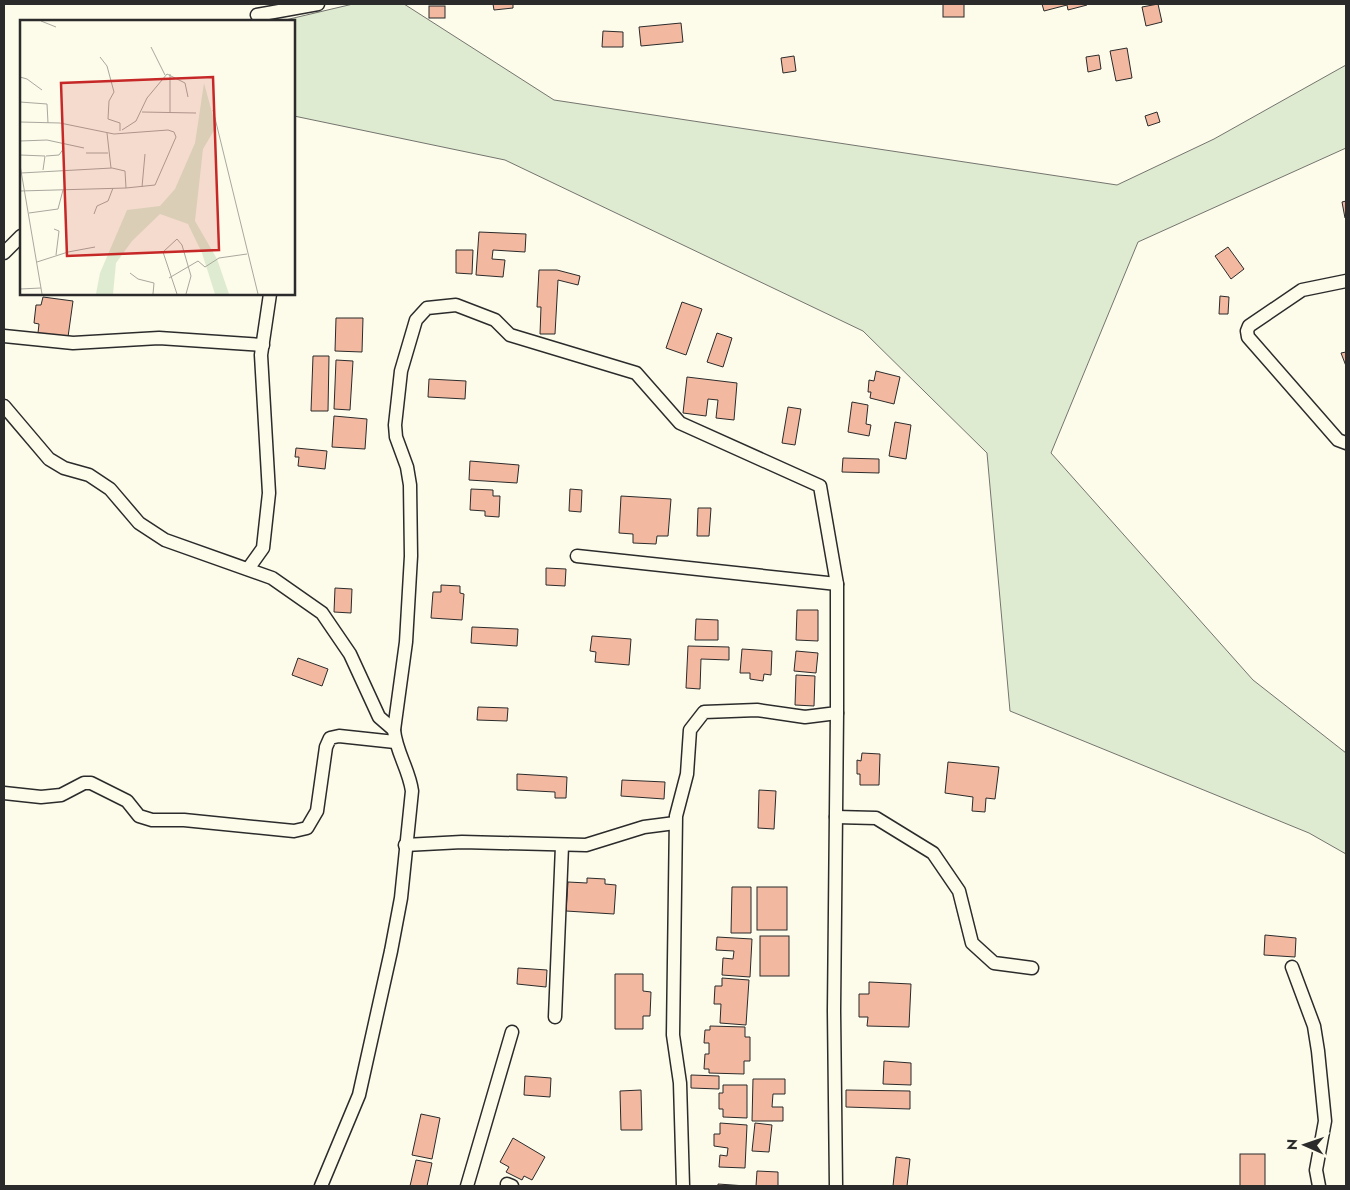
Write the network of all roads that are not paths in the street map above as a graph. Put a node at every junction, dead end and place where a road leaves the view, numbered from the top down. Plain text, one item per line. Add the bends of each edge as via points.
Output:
1 (318, 4) edge
2 (257, 15) dead end
3 (20, 237) edge
4 (4, 253) edge
5 (1346, 281) edge
6 (270, 295) edge
7 (4, 336) edge
8 (263, 345) junction
9 (4, 406) edge
10 (1346, 443) edge
11 (577, 556) dead end
12 (248, 569) junction
13 (837, 584) junction
14 (838, 713) junction
15 (395, 736) junction
16 (4, 793) edge
17 (836, 817) junction
18 (675, 823) junction
19 (406, 845) junction
20 (562, 846) junction
21 (1292, 966) dead end
22 (1032, 968) dead end
23 (555, 1017) dead end
24 (512, 1032) dead end
25 (321, 1186) edge
26 (467, 1186) edge
27 (682, 1186) edge
28 (836, 1186) edge
29 (1319, 1186) edge

1 - 2 street
3 - 4 street
5 - 10 street via 1302,290 1249,326 1247,331 1248,337 1338,440
6 - 8 street
7 - 8 street via 73,343 159,338
8 - 12 street via 269,493 263,548
9 - 12 street via 49,459 64,468 89,475 110,489 139,523 165,540
11 - 13 street
12 - 15 street via 272,578 322,612 350,654 379,718
13 - 14 street
13 - 15 street via 820,486 680,424 636,373 510,334 495,320 456,305 427,308 416,320 401,371 395,425 410,485 411,556 406,642
14 - 17 street
14 - 18 street via 806,717 756,710 704,712 690,730 687,774
15 - 16 street via 330,738 317,811 307,828 294,831 152,820 139,816 126,801 91,783 48,797
15 - 19 street via 410,776 412,791
17 - 22 street via 876,818 932,853 959,891 972,943 994,963
17 - 28 street
18 - 20 street via 644,827 586,845
18 - 27 street via 674,1035 680,1083
19 - 20 street via 462,842
19 - 25 street via 391,952 358,1095
20 - 23 street
21 - 29 street via 1314,1026 1318,1051 1325,1121 1316,1170
24 - 26 street

